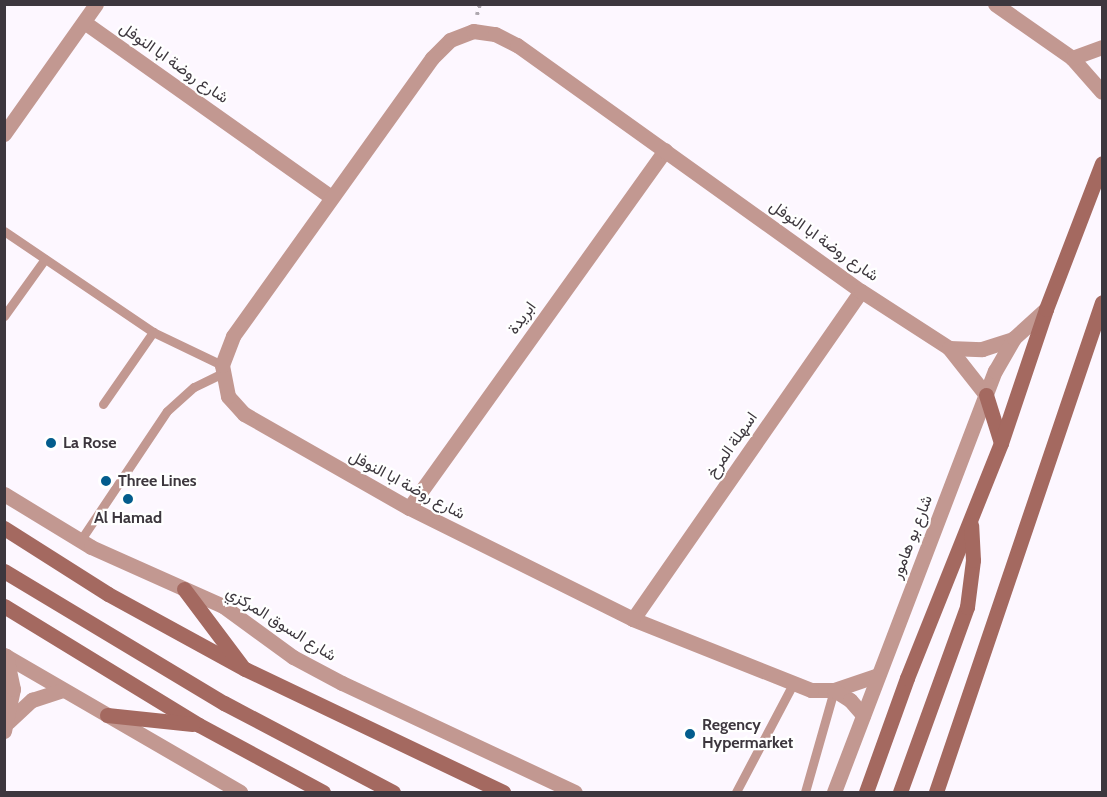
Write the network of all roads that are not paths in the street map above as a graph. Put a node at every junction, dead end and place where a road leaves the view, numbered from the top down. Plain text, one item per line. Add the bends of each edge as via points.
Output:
1 (96, 4) edge
2 (995, 4) edge
3 (84, 22) junction
4 (1102, 47) edge
5 (1072, 58) junction
6 (1102, 92) edge
7 (4, 134) edge
8 (665, 150) junction
9 (1102, 163) edge
10 (332, 197) junction
11 (4, 231) edge
12 (45, 259) junction
13 (861, 291) junction
14 (1102, 302) edge
15 (1046, 309) junction
16 (4, 316) edge
17 (153, 332) junction
18 (1014, 338) junction
19 (949, 348) junction
20 (221, 370) junction
21 (986, 395) junction
22 (103, 404) dead end
23 (1001, 443) junction
24 (4, 494) edge
25 (409, 508) junction
26 (971, 519) junction
27 (4, 528) edge
28 (80, 541) junction
29 (4, 571) edge
30 (184, 589) junction
31 (4, 606) edge
32 (633, 620) junction
33 (5, 656) edge
34 (244, 669) junction
35 (878, 675) junction
36 (792, 686) junction
37 (62, 690) junction
38 (834, 690) junction
39 (106, 715) junction
40 (863, 715) junction
41 (199, 725) junction
42 (6, 727) edge
43 (938, 788) edge
44 (240, 792) edge
45 (323, 792) edge
46 (393, 792) edge
47 (502, 792) edge
48 (575, 792) edge
49 (736, 792) edge
50 (806, 792) edge
51 (834, 792) edge
52 (866, 792) edge
53 (900, 792) edge

1 - 3 street
2 - 5 street
3 - 7 street
3 - 10 street, شارع روضة ابا النوفل
4 - 5 street
5 - 6 street
8 - 10 street, شارع روضة ابا النوفل via 517,45 495,34 473,31 450,40 432,58
8 - 13 street, شارع روضة ابا النوفل
8 - 25 street, ابريدة
9 - 15 main road, شارع بو هامور
10 - 20 street, شارع روضة ابا النوفل via 233,336
11 - 12 lane
12 - 16 lane
12 - 17 lane
13 - 19 street, شارع روضة ابا النوفل
13 - 32 street, اسهلة المرخ
14 - 43 main road
15 - 18 street, شارع بو هامور
15 - 23 main road, شارع بو هامور
17 - 20 lane
17 - 22 lane
18 - 19 street, شارع روضة ابا النوفل via 982,350
18 - 21 street, شارع بو هامور
19 - 21 street, شارع روضة ابا النوفل
20 - 25 street, شارع روضة ابا النوفل via 228,396 244,414
20 - 28 lane via 167,411
21 - 23 main road
21 - 35 street, شارع بو هامور
23 - 26 main road, شارع بو هامور
24 - 28 street, شارع السوق المركزي
25 - 32 street, شارع روضة ابا النوفل
26 - 52 main road, شارع بو هامور
26 - 53 main road via 973,560 967,607
27 - 34 main road via 108,594
28 - 30 street, شارع السوق المركزي
29 - 46 main road via 224,703
30 - 34 main road
30 - 48 street, شارع السوق المركزي via 246,620 293,657
31 - 41 main road
32 - 36 street, شارع روضة ابا النوفل
33 - 37 street
33 - 42 street via 13,689
34 - 47 main road
35 - 38 street, شارع روضة ابا النوفل
35 - 40 street, شارع بو هامور
36 - 38 street, شارع روضة ابا النوفل
36 - 49 lane
37 - 39 street
37 - 42 street via 32,700
38 - 40 street
38 - 50 lane
39 - 41 main road
39 - 44 street
40 - 51 street, شارع بو هامور
41 - 45 main road

